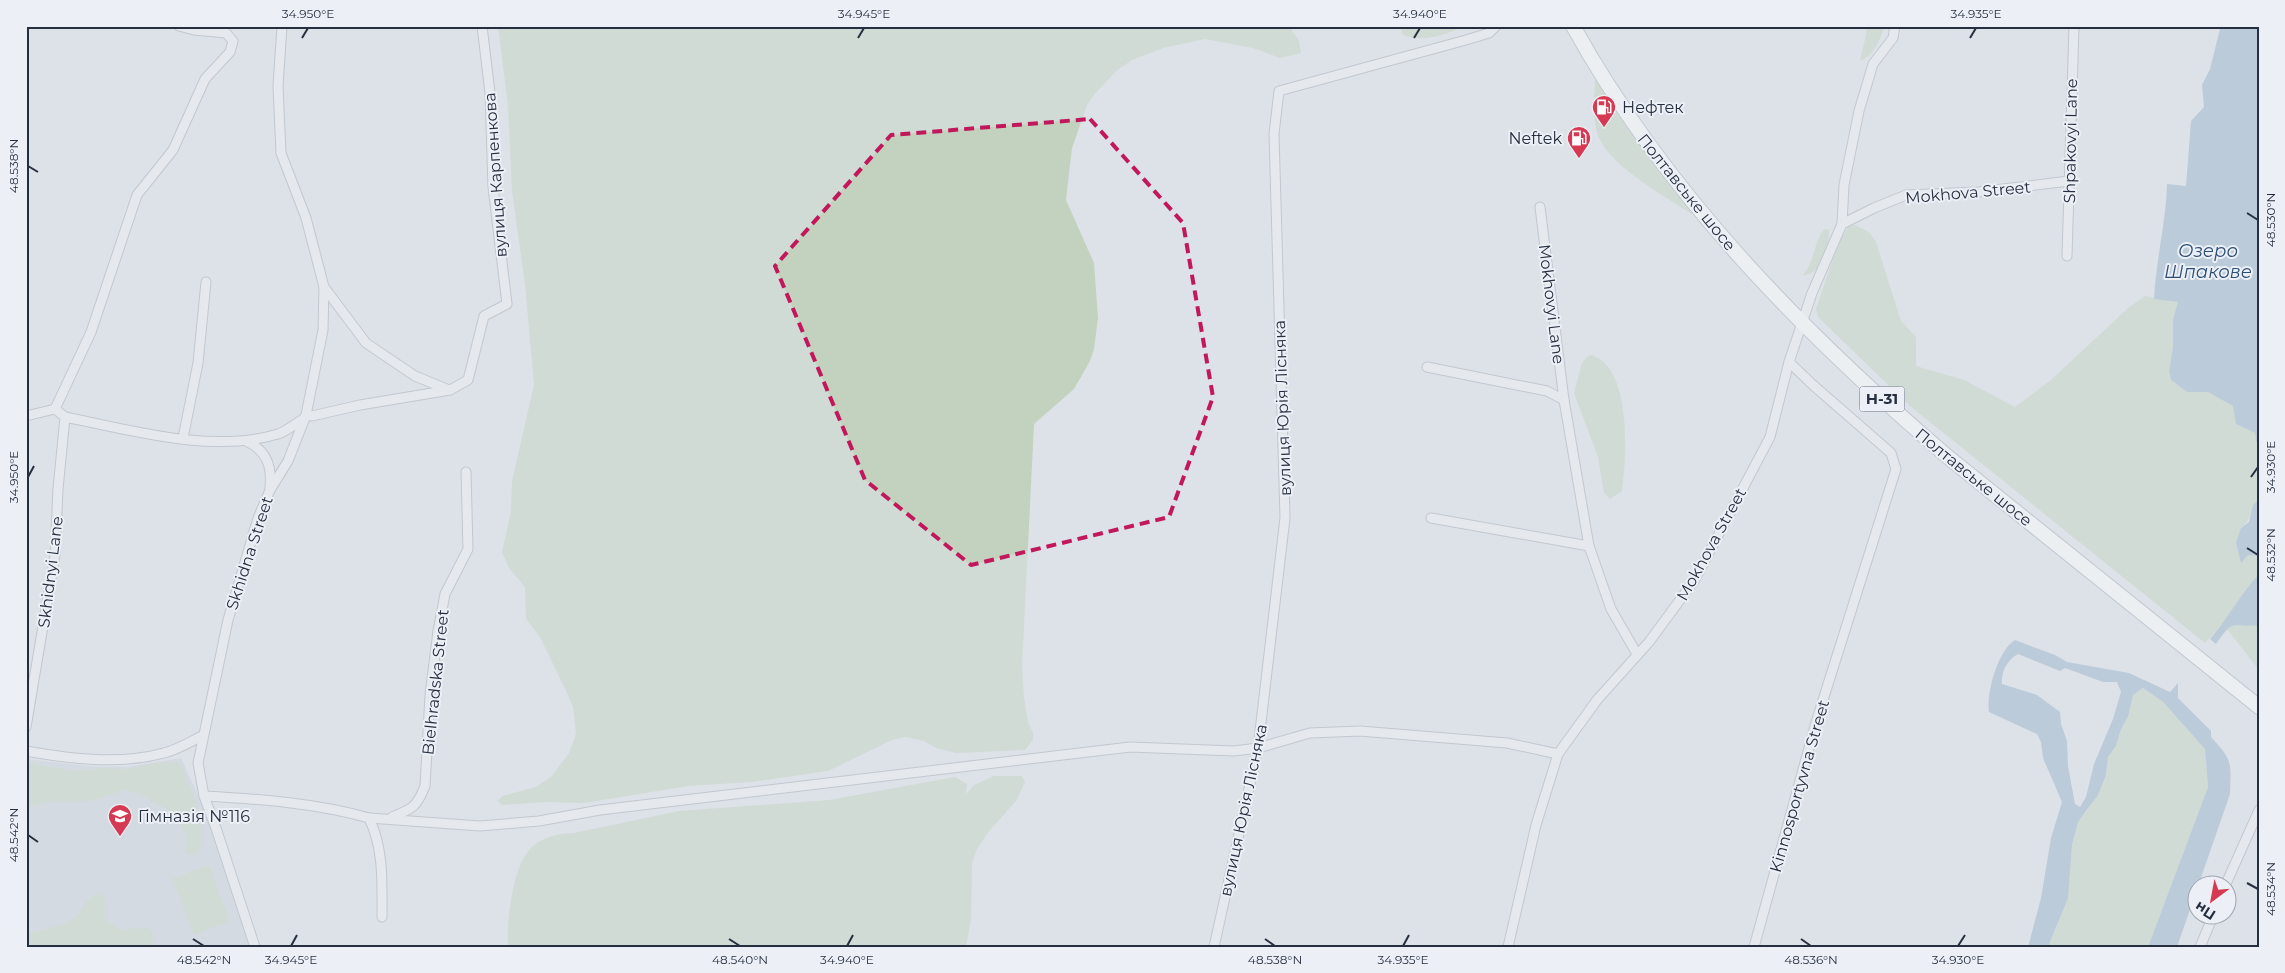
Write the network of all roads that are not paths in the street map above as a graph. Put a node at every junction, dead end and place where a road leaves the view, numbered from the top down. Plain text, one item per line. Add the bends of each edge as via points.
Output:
1 (179, 26) edge
2 (282, 26) edge
3 (482, 26) edge
4 (1496, 26) edge
5 (1573, 26) edge
6 (1895, 26) edge
7 (2074, 26) edge
8 (2069, 181) junction
9 (1540, 207) dead end
10 (1842, 224) junction
11 (2067, 256) dead end
12 (206, 282) dead end
13 (324, 287) junction
14 (1804, 323) junction
15 (1790, 362) junction
16 (1427, 367) dead end
17 (450, 390) junction
18 (1564, 400) junction
19 (55, 410) junction
20 (26, 416) edge
21 (65, 417) junction
22 (305, 417) junction
23 (184, 438) junction
24 (246, 441) junction
25 (466, 472) dead end
26 (270, 490) junction
27 (1431, 518) dead end
28 (1589, 546) junction
29 (1637, 654) junction
30 (2259, 707) edge
31 (26, 727) edge
32 (202, 736) junction
33 (1258, 748) junction
34 (26, 751) edge
35 (1558, 754) junction
36 (204, 796) junction
37 (2259, 810) edge
38 (369, 818) junction
39 (389, 818) junction
40 (2229, 876) edge
41 (382, 917) dead end
42 (2209, 926) edge
43 (255, 947) edge
44 (1214, 947) edge
45 (1508, 947) edge
46 (1754, 947) edge
47 (2200, 947) edge

1 - 19 street via 226,33 233,40 230,52 205,79 173,150 137,195 91,332
2 - 13 street via 278,86 281,153 306,218
3 - 17 street, вулиця Карпенкова via 490,93 493,187 506,304 484,316 468,380
4 - 33 street, вулиця Юрія Лісняка via 1489,33 1466,40 1279,91 1274,134 1285,518
5 - 14 main road, Полтавське шосе / Н-31 via 1639,133 1695,206
6 - 10 street, Mokhova Street via 1893,38 1873,64 1859,110 1844,185
7 - 8 street, Shpakovyi Lane
8 - 10 street, Mokhova Street via 1978,192 1906,196
8 - 11 street, Shpakovyi Lane
9 - 18 street, Mokhovyi Lane
10 - 14 street, Mokhova Street via 1812,293
12 - 23 street via 198,363
13 - 17 street via 366,343 415,376
13 - 22 street, Skhidna Street via 323,330
14 - 15 street, Mokhova Street
14 - 30 main road, Полтавське шосе / Н-31 via 1941,451
15 - 29 street, Mokhova Street via 1770,437 1694,581
15 - 46 street, Kinnosportyvna Street via 1891,453 1895,461 1894,478 1817,719
16 - 18 street via 1547,391
17 - 22 street, вулиця Карпенкова
18 - 28 street, Mokhovyi Lane
19 - 20 street
19 - 21 street
21 - 23 street
21 - 31 street, Skhidnyi Lane via 55,555
22 - 24 street via 280,433
22 - 26 street, Skhidna Street via 288,461
23 - 24 street
24 - 26 street via 256,445 269,462
25 - 39 street, Bielhradska Street via 468,550 445,594 438,631 430,695 425,786 412,810
26 - 32 street, Skhidna Street via 258,518 228,620
27 - 28 street
28 - 29 street, Mokhovyi Lane via 1611,609
29 - 35 street, Mokhova Street via 1597,700
32 - 34 street via 164,753 124,759 70,758
32 - 36 street, Skhidna Street via 198,763
33 - 35 street via 1310,733 1360,731 1507,743
33 - 39 street via 1234,751 1130,746 490,825
33 - 44 street, вулиця Юрія Лісняка
35 - 45 street, Mokhova Street via 1536,825
36 - 38 street via 323,808
36 - 43 street, Skhidna Street
37 - 40 street
38 - 39 street
38 - 41 street via 376,831 381,856
42 - 47 street

